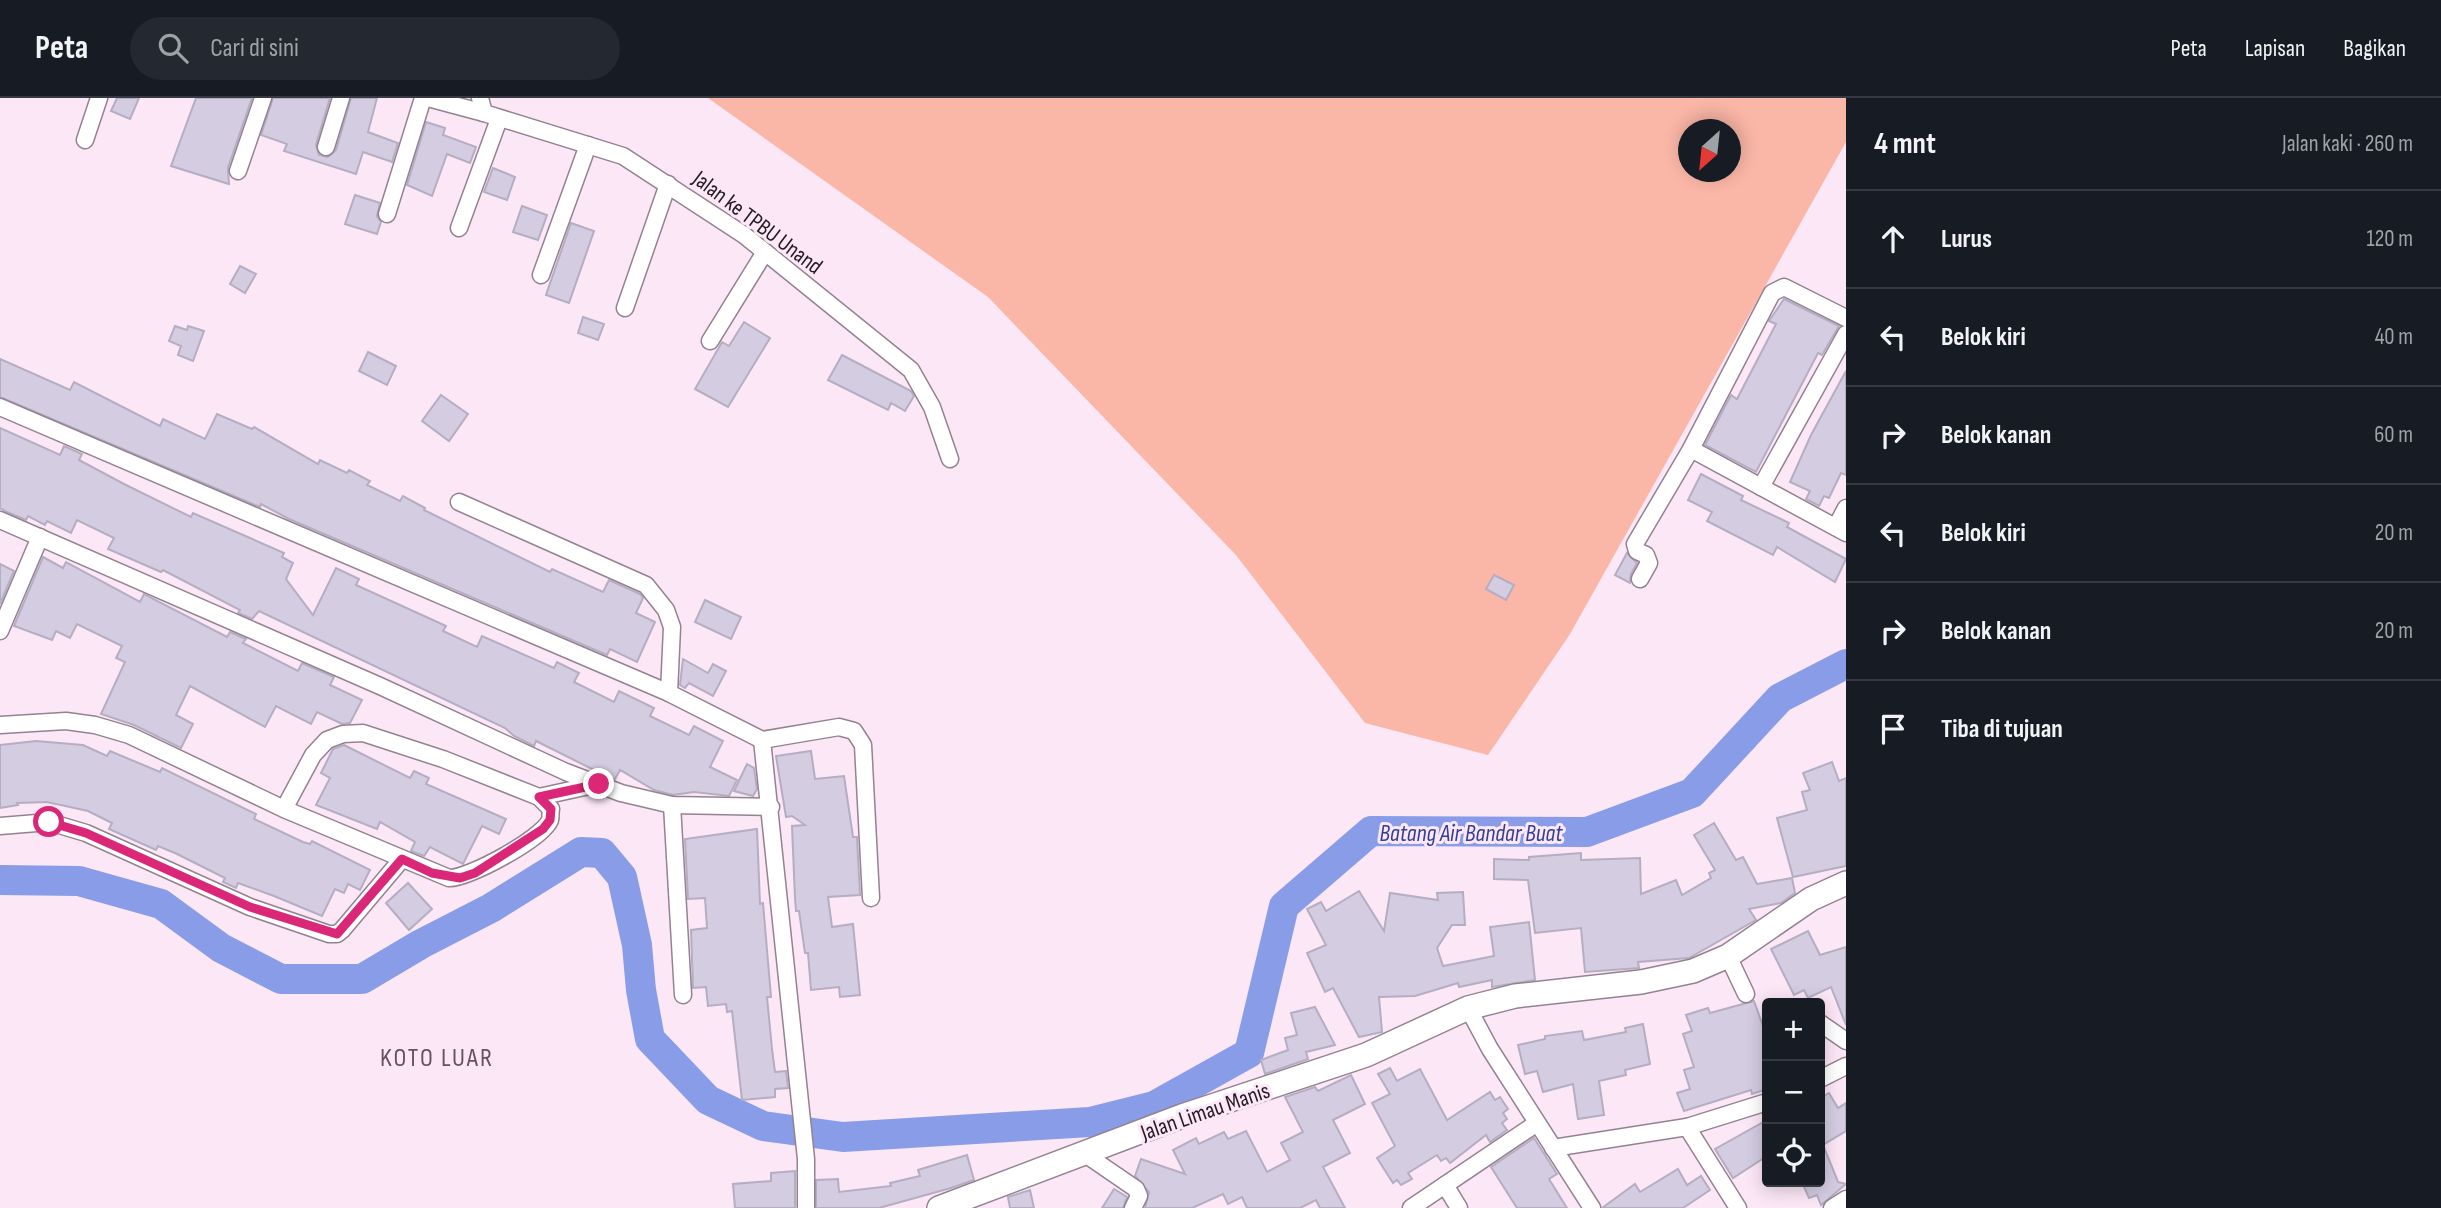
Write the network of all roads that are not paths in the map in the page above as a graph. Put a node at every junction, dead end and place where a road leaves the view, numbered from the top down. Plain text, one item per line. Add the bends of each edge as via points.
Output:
1 (99, 98) edge
2 (263, 98) edge
3 (341, 98) edge
4 (426, 98) edge
5 (488, 110) edge
6 (85, 140) dead end
7 (588, 145) junction
8 (326, 147) dead end
9 (238, 171) dead end
10 (668, 184) junction
11 (387, 214) dead end
12 (459, 229) dead end
13 (765, 252) junction
14 (541, 275) dead end
15 (625, 308) dead end
16 (1846, 318) edge
17 (1846, 334) edge
18 (710, 341) dead end
19 (0, 407) edge
20 (1691, 449) junction
21 (950, 460) dead end
22 (1761, 486) junction
23 (459, 502) dead end
24 (1846, 508) edge
25 (0, 520) edge
26 (1841, 530) edge
27 (40, 537) junction
28 (1640, 579) dead end
29 (0, 631) edge
30 (670, 693) junction
31 (0, 725) edge
32 (762, 740) junction
33 (599, 784) junction
34 (539, 797) junction
35 (673, 805) junction
36 (771, 807) junction
37 (284, 809) junction
38 (0, 826) edge
39 (402, 859) junction
40 (1846, 883) edge
41 (872, 898) dead end
42 (1728, 956) junction
43 (1746, 994) dead end
44 (683, 995) dead end
45 (1468, 1007) junction
46 (1825, 1026) edge
47 (1846, 1041) edge
48 (1846, 1066) edge
49 (1825, 1076) edge
50 (1762, 1104) edge
51 (1537, 1123) junction
52 (1687, 1128) junction
53 (1553, 1149) junction
54 (1085, 1154) junction
55 (1445, 1185) junction
56 (1846, 1199) edge
57 (806, 1208) edge
58 (939, 1208) edge
59 (1133, 1208) edge
60 (1411, 1208) edge
61 (1459, 1208) edge
62 (1592, 1208) edge
63 (1738, 1208) edge
64 (1832, 1208) edge

1 - 6 street
2 - 9 street
3 - 8 street
4 - 5 street, Jalan ke TPBU Unand
4 - 11 street
5 - 7 street, Jalan ke TPBU Unand
5 - 12 street
7 - 10 street, Jalan ke TPBU Unand via 623,156
7 - 14 street
10 - 13 street, Jalan ke TPBU Unand
10 - 15 street
13 - 18 street
13 - 21 street, Jalan ke TPBU Unand via 911,370 932,407
16 - 20 street via 1790,289 1776,289
17 - 22 street
19 - 30 street
20 - 22 street
20 - 28 street via 1635,544 1649,563
22 - 26 street
23 - 30 street via 646,585 666,610 672,627
24 - 26 street
25 - 27 street
27 - 29 street
27 - 33 street
30 - 32 street
31 - 37 street via 66,721 129,735
32 - 36 street
32 - 41 street via 839,727 854,731 863,745
33 - 34 street
33 - 35 street
34 - 37 street via 363,733 327,740 313,755
34 - 39 street via 551,809 543,829 475,873 449,878
35 - 36 street
35 - 44 street
36 - 57 street via 806,1159
37 - 39 street
38 - 39 street via 49,822 86,833 250,907 329,934 342,930
40 - 42 street, Jalan Limau Manis via 1811,899
42 - 43 street
42 - 45 street, Jalan Limau Manis via 1693,971 1641,982 1515,996
45 - 51 street
45 - 54 street, Jalan Limau Manis via 1366,1055 1182,1116
46 - 47 street
48 - 49 street
50 - 52 street
51 - 53 street
51 - 55 street
52 - 53 street
52 - 63 street
53 - 62 street
54 - 58 street, Jalan Limau Manis
54 - 59 street via 1136,1189 1139,1196
55 - 60 street
55 - 61 street
56 - 64 street

